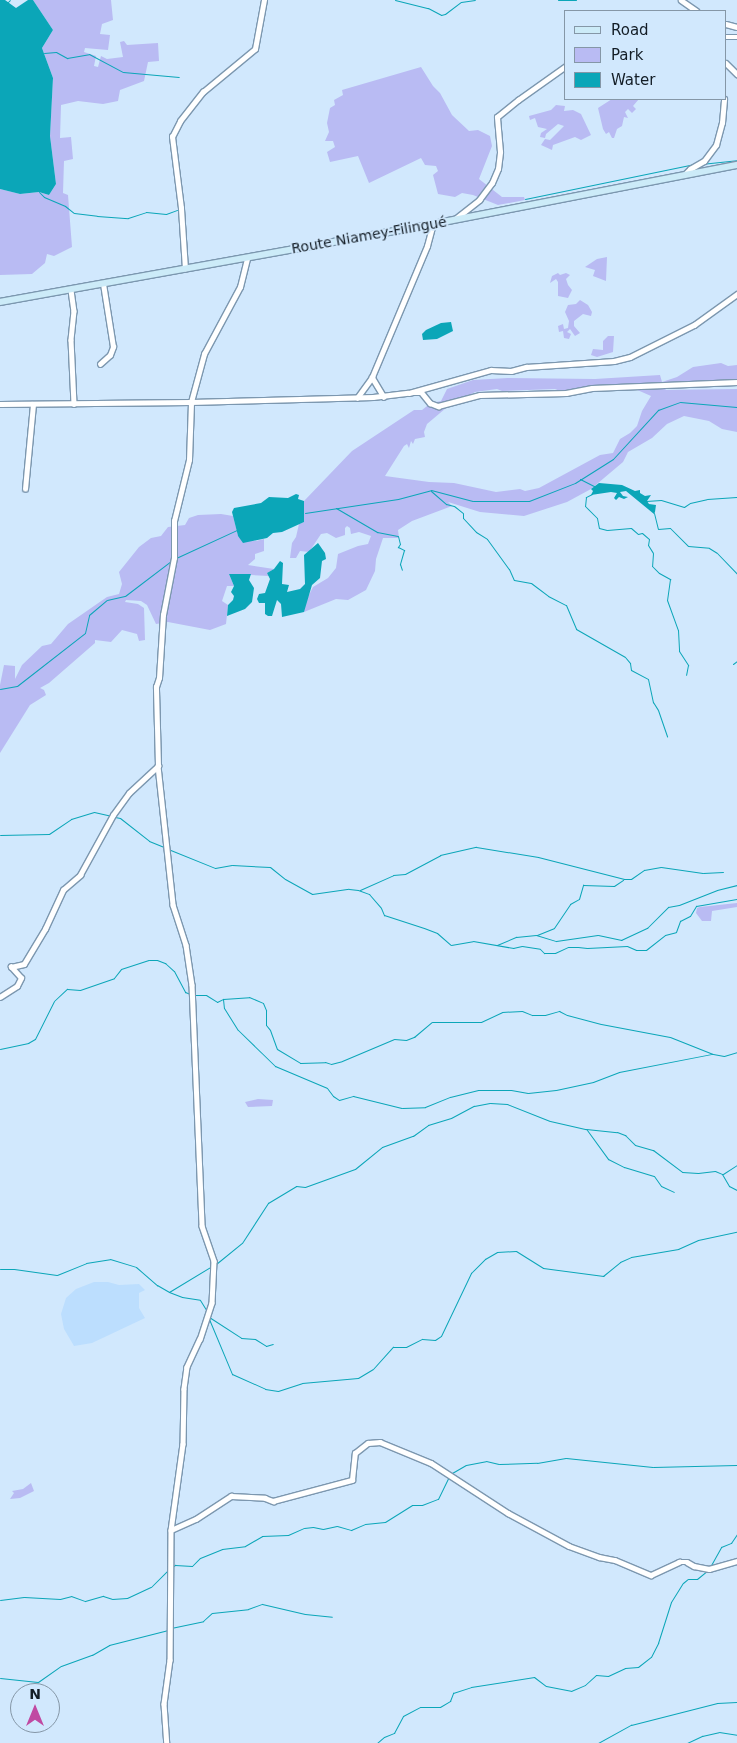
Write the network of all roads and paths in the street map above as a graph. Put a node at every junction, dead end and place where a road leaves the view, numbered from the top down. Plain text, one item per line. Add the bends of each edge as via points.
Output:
1 (264, 0) edge
2 (681, 0) edge
3 (696, 10) edge
4 (727, 64) edge
5 (564, 67) edge
6 (737, 74) edge
7 (724, 100) edge
8 (737, 165) edge
9 (684, 175) junction
10 (454, 220) junction
11 (433, 224) junction
12 (247, 258) junction
13 (185, 269) junction
14 (104, 284) junction
15 (71, 290) junction
16 (737, 294) edge
17 (0, 302) edge
18 (100, 364) dead end
19 (372, 377) junction
20 (737, 382) edge
21 (408, 393) junction
22 (384, 396) junction
23 (357, 398) junction
24 (191, 402) junction
25 (0, 404) edge
26 (33, 404) junction
27 (74, 404) junction
28 (25, 490) dead end
29 (158, 766) junction
30 (0, 996) edge
31 (171, 1530) junction
32 (737, 1561) edge
33 (167, 1743) edge

1 - 13 street via 254,49 204,92 180,121 172,138
2 - 3 street
4 - 6 street
5 - 10 street via 497,117 498,169 480,200
7 - 9 street via 716,145 704,161
8 - 9 main road, Route Niamey-Filingué
9 - 10 main road, Route Niamey-Filingué
10 - 11 main road, Route Niamey-Filingué
11 - 12 main road, Route Niamey-Filingué
11 - 19 street via 427,246
12 - 13 main road, Route Niamey-Filingué
12 - 24 street via 240,287 204,354
13 - 14 main road, Route Niamey-Filingué
14 - 15 main road, Route Niamey-Filingué
14 - 18 street via 113,347
15 - 17 main road, Route Niamey-Filingué
15 - 27 street
16 - 21 street via 694,325 630,357 511,371 491,370
19 - 22 street
19 - 23 street
20 - 21 street via 480,395 438,406 422,394
21 - 22 street
22 - 23 street
23 - 24 street
24 - 27 street
24 - 29 street via 189,460 174,521 174,558 163,615 156,687
25 - 26 street
26 - 27 street
26 - 28 street
29 - 30 street via 129,793 114,814 80,875 63,890 24,964 12,967 21,978 17,986
29 - 31 street via 173,906 186,945 192,985 202,1226 214,1261 212,1303 186,1373 183,1444
31 - 32 street via 196,1519 231,1496 274,1501 352,1480 355,1453 368,1443 380,1442 431,1464 508,1513 569,1546 651,1575 679,1562 709,1569
31 - 33 street via 170,1660 164,1704

